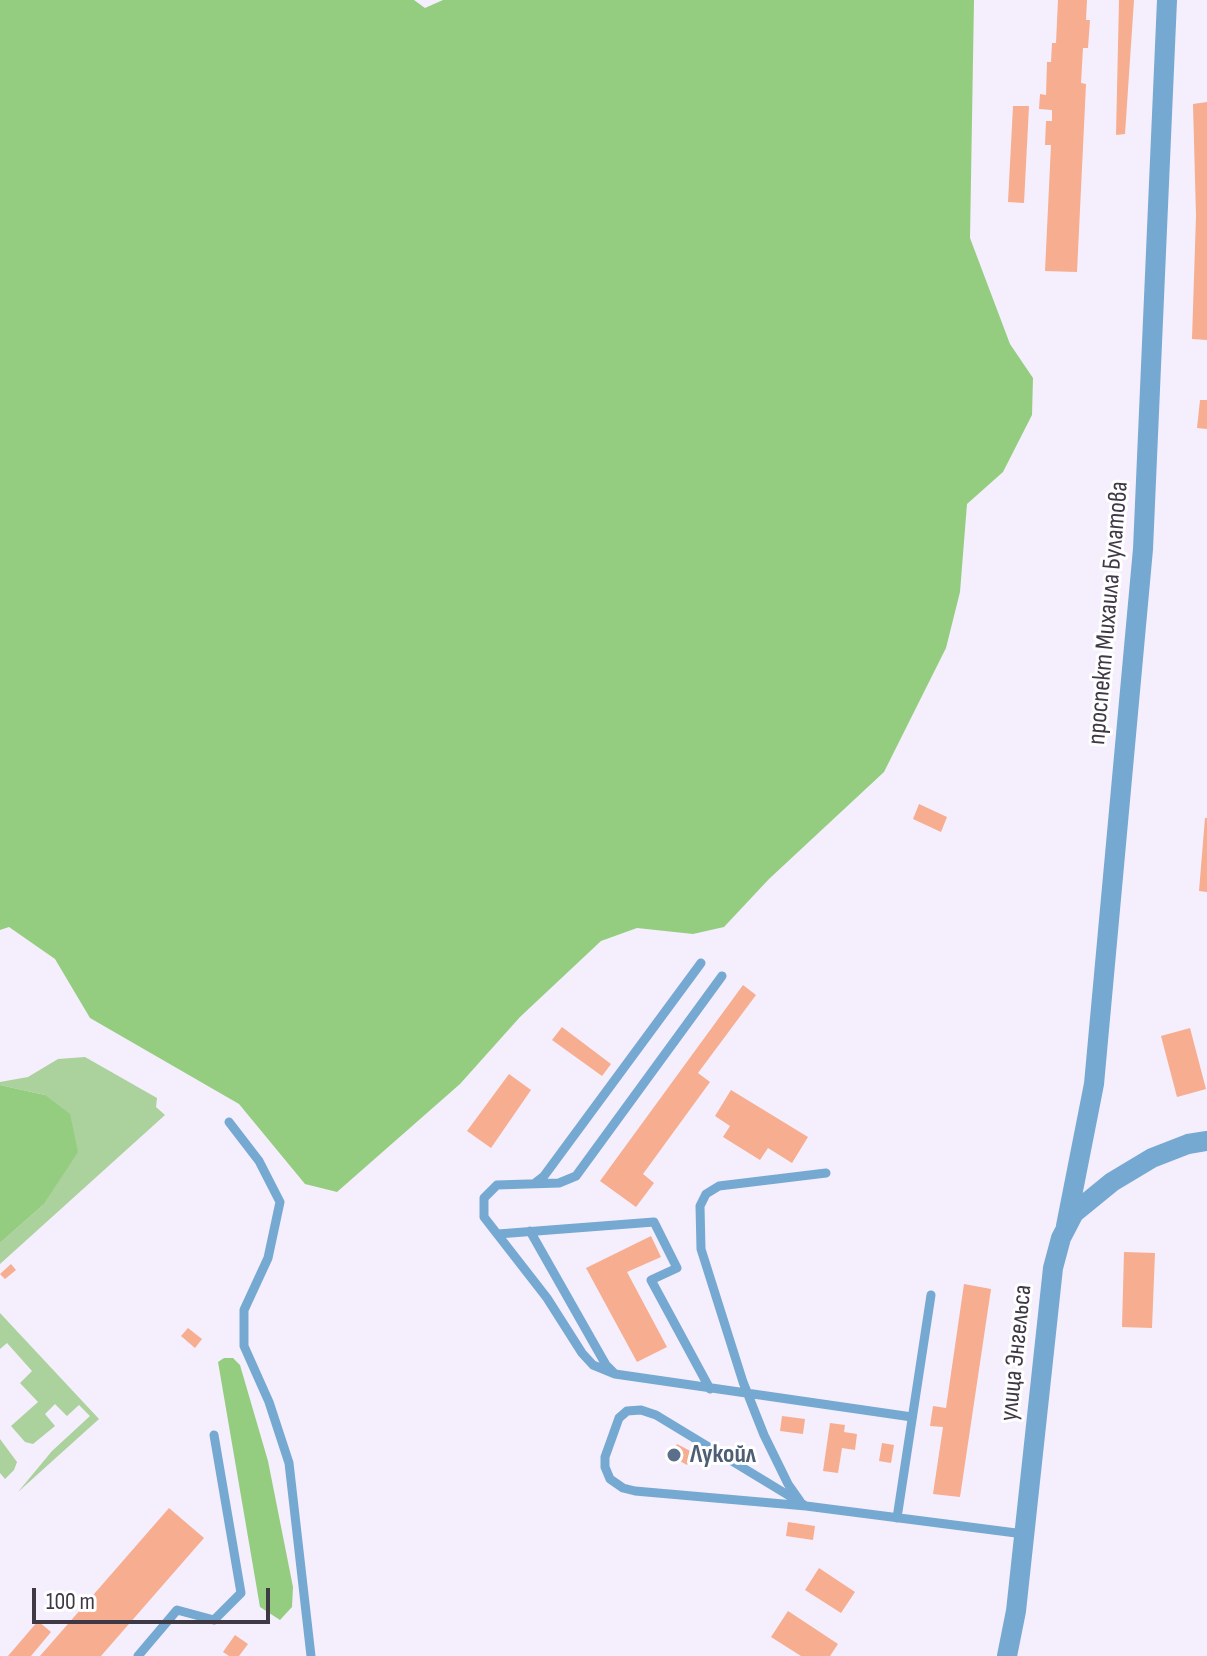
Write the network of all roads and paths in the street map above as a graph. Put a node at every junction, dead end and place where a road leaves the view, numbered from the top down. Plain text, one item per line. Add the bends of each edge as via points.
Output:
1 (1167, 0) edge
2 (701, 963) dead end
3 (722, 976) dead end
4 (229, 1122) dead end
5 (1207, 1141) edge
6 (826, 1173) dead end
7 (533, 1184) junction
8 (1066, 1226) junction
9 (530, 1231) junction
10 (498, 1234) junction
11 (931, 1295) dead end
12 (615, 1374) junction
13 (710, 1389) junction
14 (748, 1395) junction
15 (912, 1417) junction
16 (214, 1435) dead end
17 (806, 1506) junction
18 (897, 1518) junction
19 (1024, 1534) junction
20 (138, 1656) edge
21 (311, 1656) edge
22 (1007, 1656) edge

1 - 8 street, проспект Михаила Булатова via 1143,549 1094,1084
2 - 7 lane
3 - 7 lane via 576,1176
4 - 21 lane via 259,1161 280,1202 268,1258 244,1310 244,1346 289,1463
5 - 8 street, улица Энгельса via 1152,1158 1112,1182 1081,1205
6 - 14 lane via 719,1186 700,1206 701,1249
7 - 10 lane via 497,1185 484,1198 484,1217
8 - 19 street, улица Энгельса via 1053,1268
9 - 10 lane
9 - 12 lane
9 - 13 lane via 651,1221 658,1225 677,1268 651,1280
10 - 12 lane via 582,1353 593,1365
11 - 15 lane
12 - 13 lane
13 - 14 lane
14 - 15 lane
14 - 17 lane via 788,1484
15 - 18 lane
16 - 20 lane via 241,1593 214,1620 177,1610
17 - 17 lane via 641,1410 619,1418 605,1457 610,1479 635,1491
17 - 18 lane
18 - 19 lane
19 - 22 street, улица Энгельса

